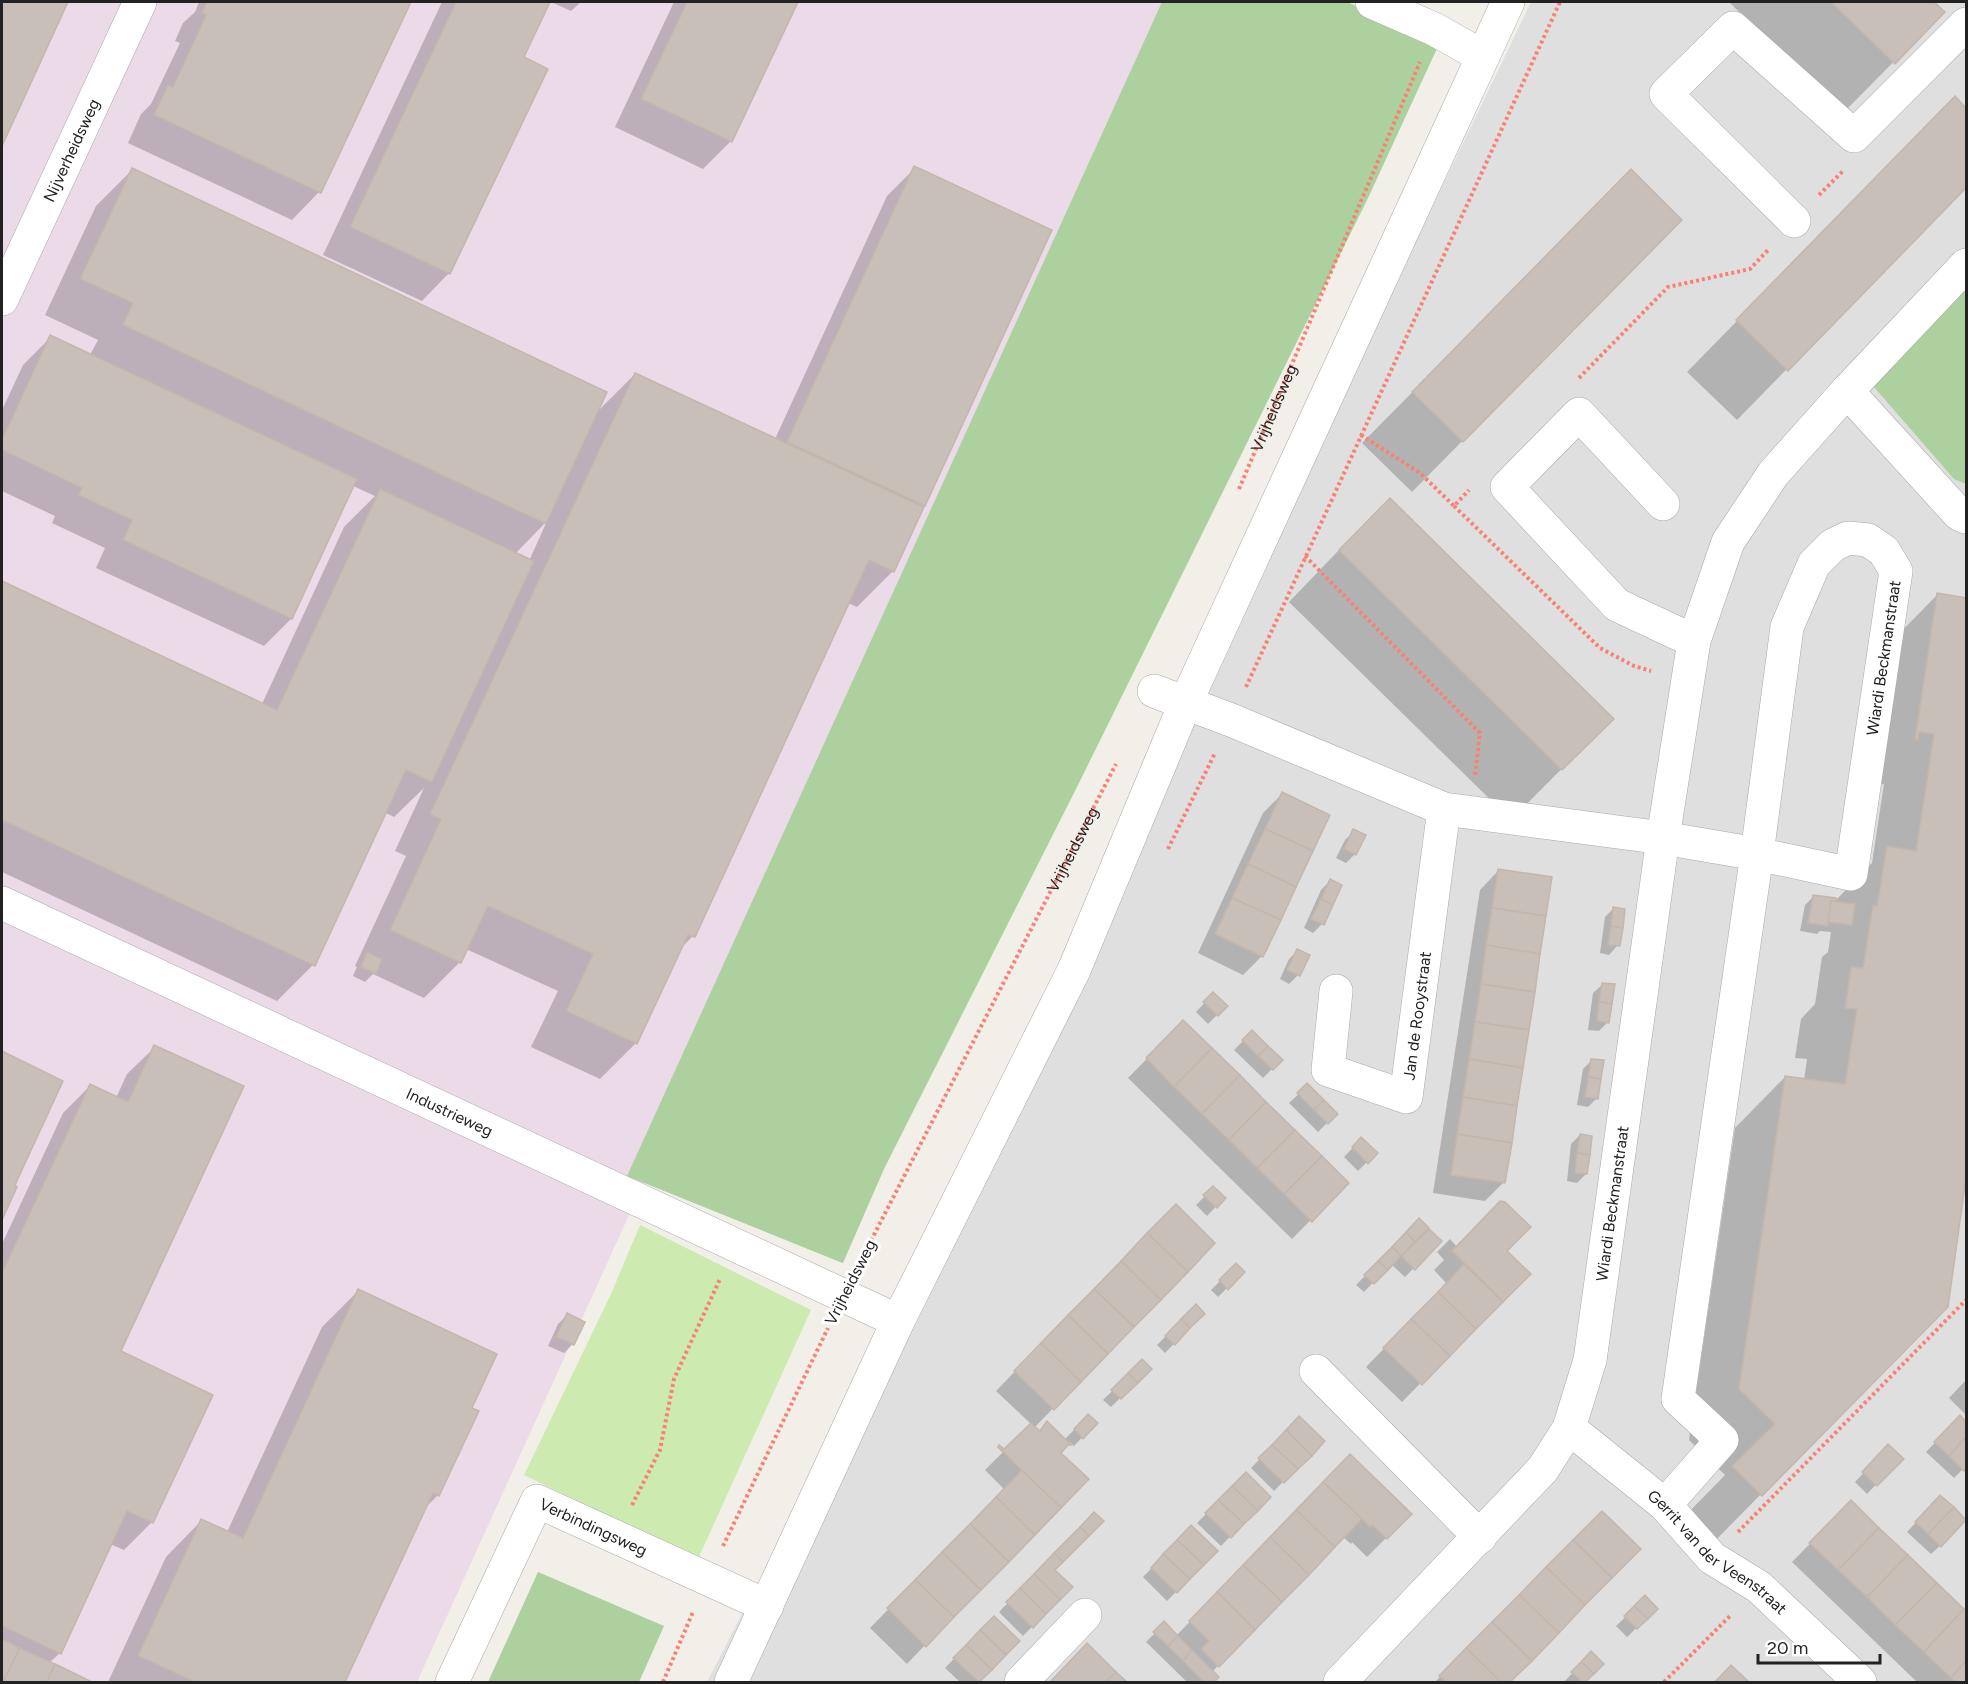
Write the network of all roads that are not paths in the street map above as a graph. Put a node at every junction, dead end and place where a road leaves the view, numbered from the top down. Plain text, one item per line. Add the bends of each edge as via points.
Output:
1 (140, 2) edge
2 (1372, 2) edge
3 (1508, 2) edge
4 (1966, 24) edge
5 (1482, 56) junction
6 (1794, 221) road end
7 (1966, 265) edge
8 (2, 299) edge
9 (1847, 391) junction
10 (1663, 504) dead end
11 (1966, 517) edge
12 (1694, 641) junction
13 (1154, 691) dead end
14 (1185, 704) junction
15 (1457, 810) junction
16 (1664, 838) junction
17 (1758, 854) junction
18 (2, 903) edge
19 (1336, 991) dead end
20 (898, 1321) junction
21 (1316, 1371) dead end
22 (1569, 1428) junction
23 (1665, 1505) junction
24 (1480, 1537) junction
25 (767, 1606) junction
26 (1085, 1615) dead end
27 (1347, 1680) edge
28 (452, 1683) edge
29 (731, 1683) edge
30 (1021, 1683) edge
31 (1860, 1683) edge

1 - 8 street, Nijverheidsweg
2 - 5 street via 1434,29
3 - 5 street
4 - 6 street via 1854,136 1733,28 1666,94
5 - 14 street
7 - 9 street, Wiardi Beckmanstraat
9 - 11 street via 1959,514
9 - 12 street, Wiardi Beckmanstraat via 1773,474 1728,542
10 - 12 street via 1579,414 1507,487 1617,605
12 - 16 street, Wiardi Beckmanstraat
13 - 14 street
14 - 15 street
14 - 20 street via 1074,970
15 - 16 street
15 - 19 street, Jan de Rooystraat via 1406,1097 1328,1070
16 - 17 street, Wiardi Beckmanstraat
16 - 22 street, Wiardi Beckmanstraat via 1590,1360
17 - 17 street, Wiardi Beckmanstraat via 1787,627 1814,564 1833,545 1848,538 1868,540 1884,551 1896,571 1851,874
17 - 23 street, Wiardi Beckmanstraat via 1678,1398 1722,1440
18 - 20 street, Industrieweg
20 - 25 street
21 - 24 street
22 - 23 street, Gerrit van der Veenstraat
22 - 24 street, Wiardi Beckmanstraat via 1543,1469
23 - 31 street, Gerrit van der Veenstraat via 1712,1558 1759,1587
24 - 27 street, Wiardi Beckmanstraat
25 - 28 street, Verbindingsweg via 537,1501
25 - 29 street
26 - 30 street

